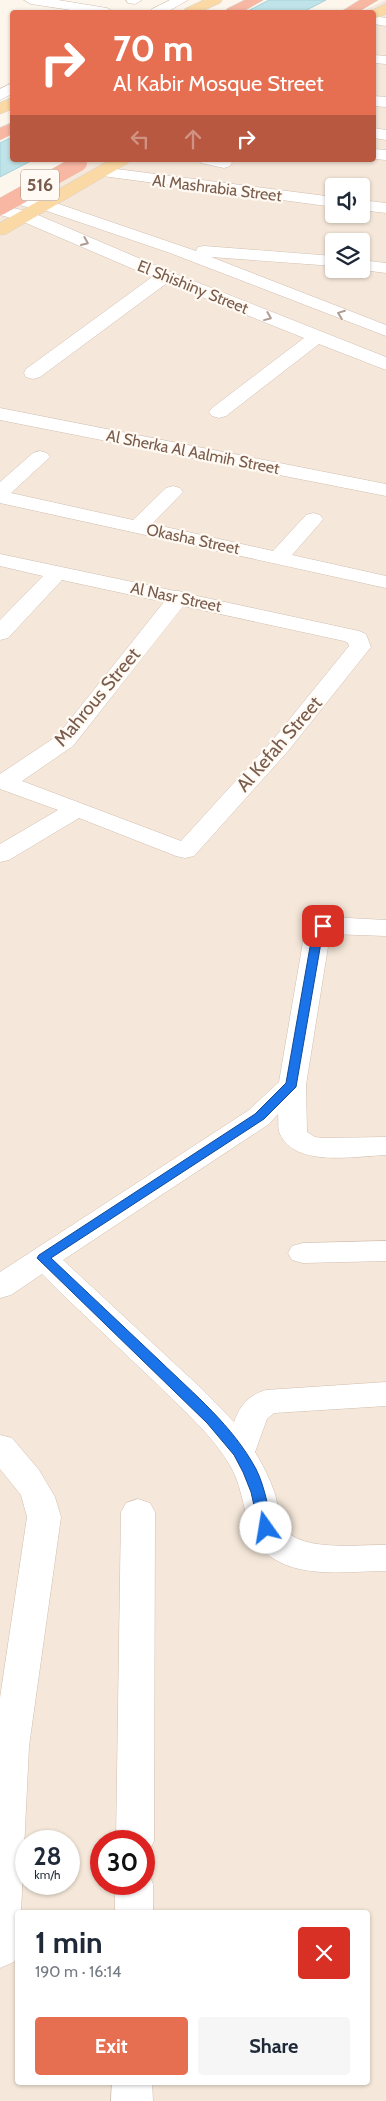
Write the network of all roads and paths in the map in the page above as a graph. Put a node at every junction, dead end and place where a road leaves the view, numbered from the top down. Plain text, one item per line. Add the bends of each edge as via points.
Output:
1 (31, 0) edge
2 (181, 0) edge
3 (215, 0) edge
4 (256, 0) edge
5 (371, 0) edge
6 (94, 10) edge
7 (161, 10) edge
8 (194, 10) edge
9 (236, 10) edge
10 (352, 10) edge
11 (82, 162) edge
12 (118, 162) edge
13 (219, 162) edge
14 (224, 163) dead end
15 (101, 172) junction
16 (0, 196) edge
17 (325, 201) edge
18 (370, 206) edge
19 (386, 208) edge
20 (18, 209) edge
21 (78, 217) junction
22 (54, 229) junction
23 (0, 230) edge
24 (176, 249) junction
25 (325, 260) edge
26 (370, 266) edge
27 (386, 268) edge
28 (165, 276) junction
29 (386, 331) edge
30 (318, 336) junction
31 (386, 364) edge
32 (34, 373) dead end
33 (219, 412) dead end
34 (0, 414) edge
35 (40, 457) dead end
36 (386, 490) edge
37 (174, 492) dead end
38 (0, 493) edge
39 (0, 497) edge
40 (313, 519) dead end
41 (138, 527) junction
42 (278, 558) junction
43 (0, 560) edge
44 (58, 572) junction
45 (386, 582) edge
46 (178, 597) junction
47 (0, 633) edge
48 (351, 636) joint
49 (2, 782) edge
50 (77, 809) junction
51 (0, 855) edge
52 (386, 928) edge
53 (292, 1084) junction
54 (386, 1146) edge
55 (386, 1250) edge
56 (303, 1253) dead end
57 (43, 1258) junction
58 (0, 1288) edge
59 (386, 1394) edge
60 (0, 1447) edge
61 (239, 1452) junction
62 (138, 1512) dead end
63 (386, 1558) edge
64 (135, 1830) edge
65 (134, 1895) edge
66 (134, 1910) edge
67 (0, 1950) edge
68 (132, 2085) edge
69 (132, 2101) edge

1 - 6 street
2 - 7 street
3 - 8 main road
4 - 9 highway
5 - 10 highway
11 - 20 highway, 516, bridge
12 - 15 main road
13 - 14 street
15 - 17 street, Al Mashrabia Street
15 - 20 main road
16 - 20 street, El Shishiny Street
18 - 19 street
20 - 21 street, El Shishiny Street
20 - 22 street, El Shishiny Street
20 - 23 main road
21 - 22 street
21 - 24 street, El Shishiny Street
22 -> 28 street, El Shishiny Street
24 - 25 street
29 -> 24 street, El Shishiny Street
26 - 27 street
28 -> 30 street, El Shishiny Street
28 - 32 street
30 - 31 street, El Shishiny Street
30 - 33 street
34 - 36 street, Al Sherka Al Aalmih Street
35 - 38 street
37 - 41 street
39 - 41 street, Okasha Street
40 - 42 street
41 - 42 street, Okasha Street
42 - 45 street, Okasha Street
43 - 44 street, Al Nasr Street
44 - 46 street, Al Nasr Street
44 - 47 street
46 - 48 street, Al Nasr Street
46 - 49 street, Mahrous Street via 65,740
48 - 50 street, Al Kefah Street via 360,643 357,651 280,746 185,851
49 - 50 street
50 - 51 street
52 - 53 street via 330,925 318,930
53 - 54 street via 293,1132 301,1142 318,1147
53 - 57 street via 259,1117
55 - 56 street
57 - 58 street
57 - 61 street via 212,1419
59 - 61 street via 266,1402 253,1413
60 - 67 street via 38,1492 44,1517 11,1746
61 - 63 street via 255,1485 266,1528 273,1540 286,1550 301,1556
62 - 64 street
65 - 66 street
68 - 69 street

